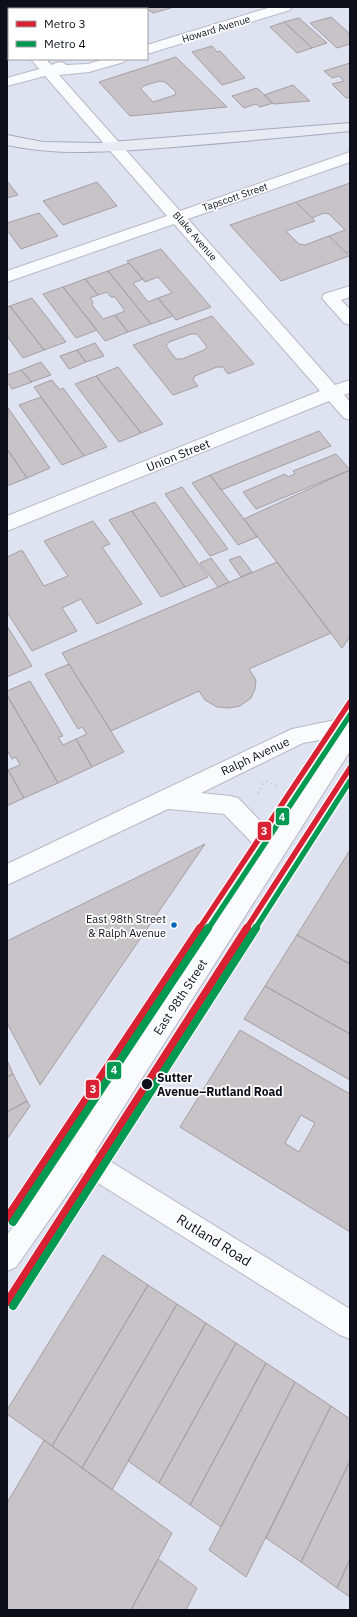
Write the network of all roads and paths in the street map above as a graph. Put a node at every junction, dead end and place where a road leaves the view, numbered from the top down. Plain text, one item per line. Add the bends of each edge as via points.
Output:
1 (242, 7) edge
2 (285, 7) edge
3 (191, 22) dead end
4 (148, 50) edge
5 (39, 60) edge
6 (73, 60) edge
7 (116, 60) edge
8 (49, 71) junction
9 (7, 82) edge
10 (350, 127) edge
11 (7, 140) edge
12 (115, 146) junction
13 (350, 157) edge
14 (179, 218) junction
15 (7, 277) edge
16 (350, 290) edge
17 (350, 319) edge
18 (350, 386) edge
19 (331, 393) junction
20 (350, 414) edge
21 (7, 524) edge
22 (350, 726) edge
23 (350, 733) edge
24 (265, 781) dead end
25 (276, 786) dead end
26 (165, 799) junction
27 (274, 850) junction
28 (7, 875) edge
29 (78, 1156) junction
30 (7, 1258) edge
31 (350, 1325) edge

1 - 3 street, Howard Avenue
2 - 4 street, Howard Avenue
5 - 8 street, Blake Avenue
6 - 8 street
7 - 8 street via 89,68
8 - 9 street
8 - 12 street, Blake Avenue
10 - 12 main road
11 - 12 main road via 39,147
12 - 14 street, Blake Avenue
13 - 14 street, Tapscott Street
14 - 15 street, Tapscott Street
14 - 19 street, Blake Avenue
16 - 17 street via 330,298
18 - 19 street, Union Street
19 - 20 street, Blake Avenue
19 - 21 street, Union Street
22 - 26 street, Ralph Avenue via 300,735
23 - 27 street, East 98th Street
24 - 25 path
26 - 27 street via 230,805
26 - 28 street, Ralph Avenue
27 - 29 street, East 98th Street
29 - 30 street, East 98th Street
29 - 31 street, Rutland Road

